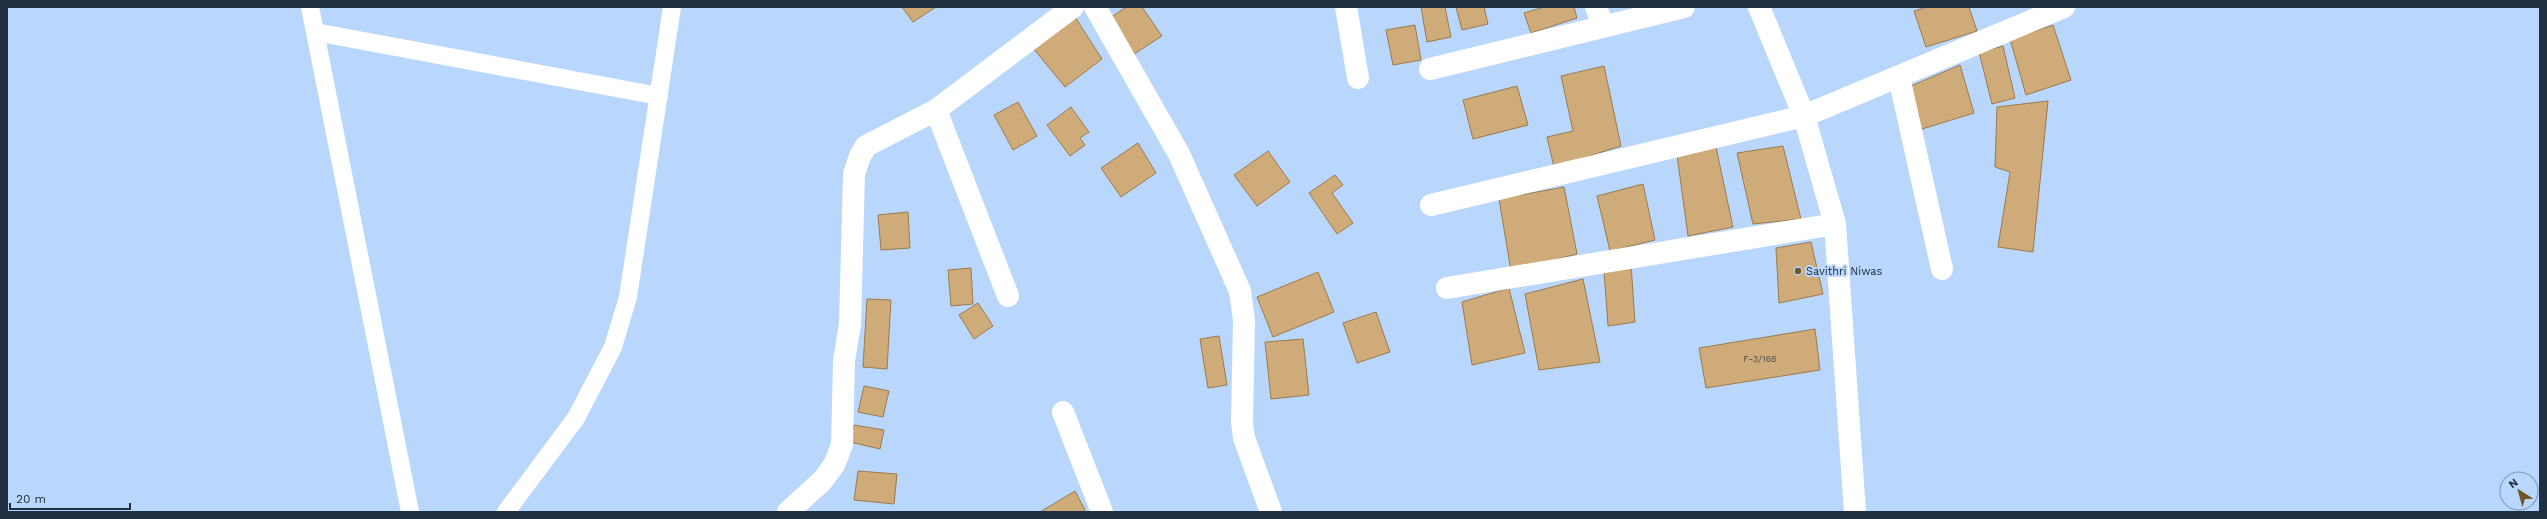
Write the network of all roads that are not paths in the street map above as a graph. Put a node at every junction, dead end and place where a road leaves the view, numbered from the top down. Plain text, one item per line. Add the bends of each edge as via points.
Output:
1 (310, 7) edge
2 (672, 7) edge
3 (1073, 7) edge
4 (1095, 7) edge
5 (1346, 7) edge
6 (1684, 7) edge
7 (1759, 7) edge
8 (2064, 7) edge
9 (1599, 16) edge
10 (315, 32) junction
11 (1430, 69) dead end
12 (1358, 78) dead end
13 (1899, 78) junction
14 (659, 96) junction
15 (936, 110) junction
16 (1804, 116) junction
17 (1431, 205) dead end
18 (1835, 224) junction
19 (1942, 269) dead end
20 (1447, 288) dead end
21 (1008, 296) dead end
22 (1063, 412) dead end
23 (410, 512) edge
24 (506, 512) edge
25 (788, 512) edge
26 (1102, 512) edge
27 (1271, 512) edge
28 (1855, 512) edge

1 - 10 lane
2 - 14 lane
3 - 15 street
4 - 27 street via 1179,154 1240,291 1244,320 1244,438
5 - 12 street
6 - 9 street
7 - 16 street
8 - 13 street
9 - 11 street
10 - 14 lane
10 - 23 lane
13 - 16 street
13 - 19 street
14 - 24 lane via 628,297 613,347 576,418
15 - 21 street
15 - 25 street via 866,146 860,156 854,174 850,324 844,361 842,445 834,465 822,482
16 - 17 street
16 - 18 street
18 - 20 street
18 - 28 street
22 - 26 street

